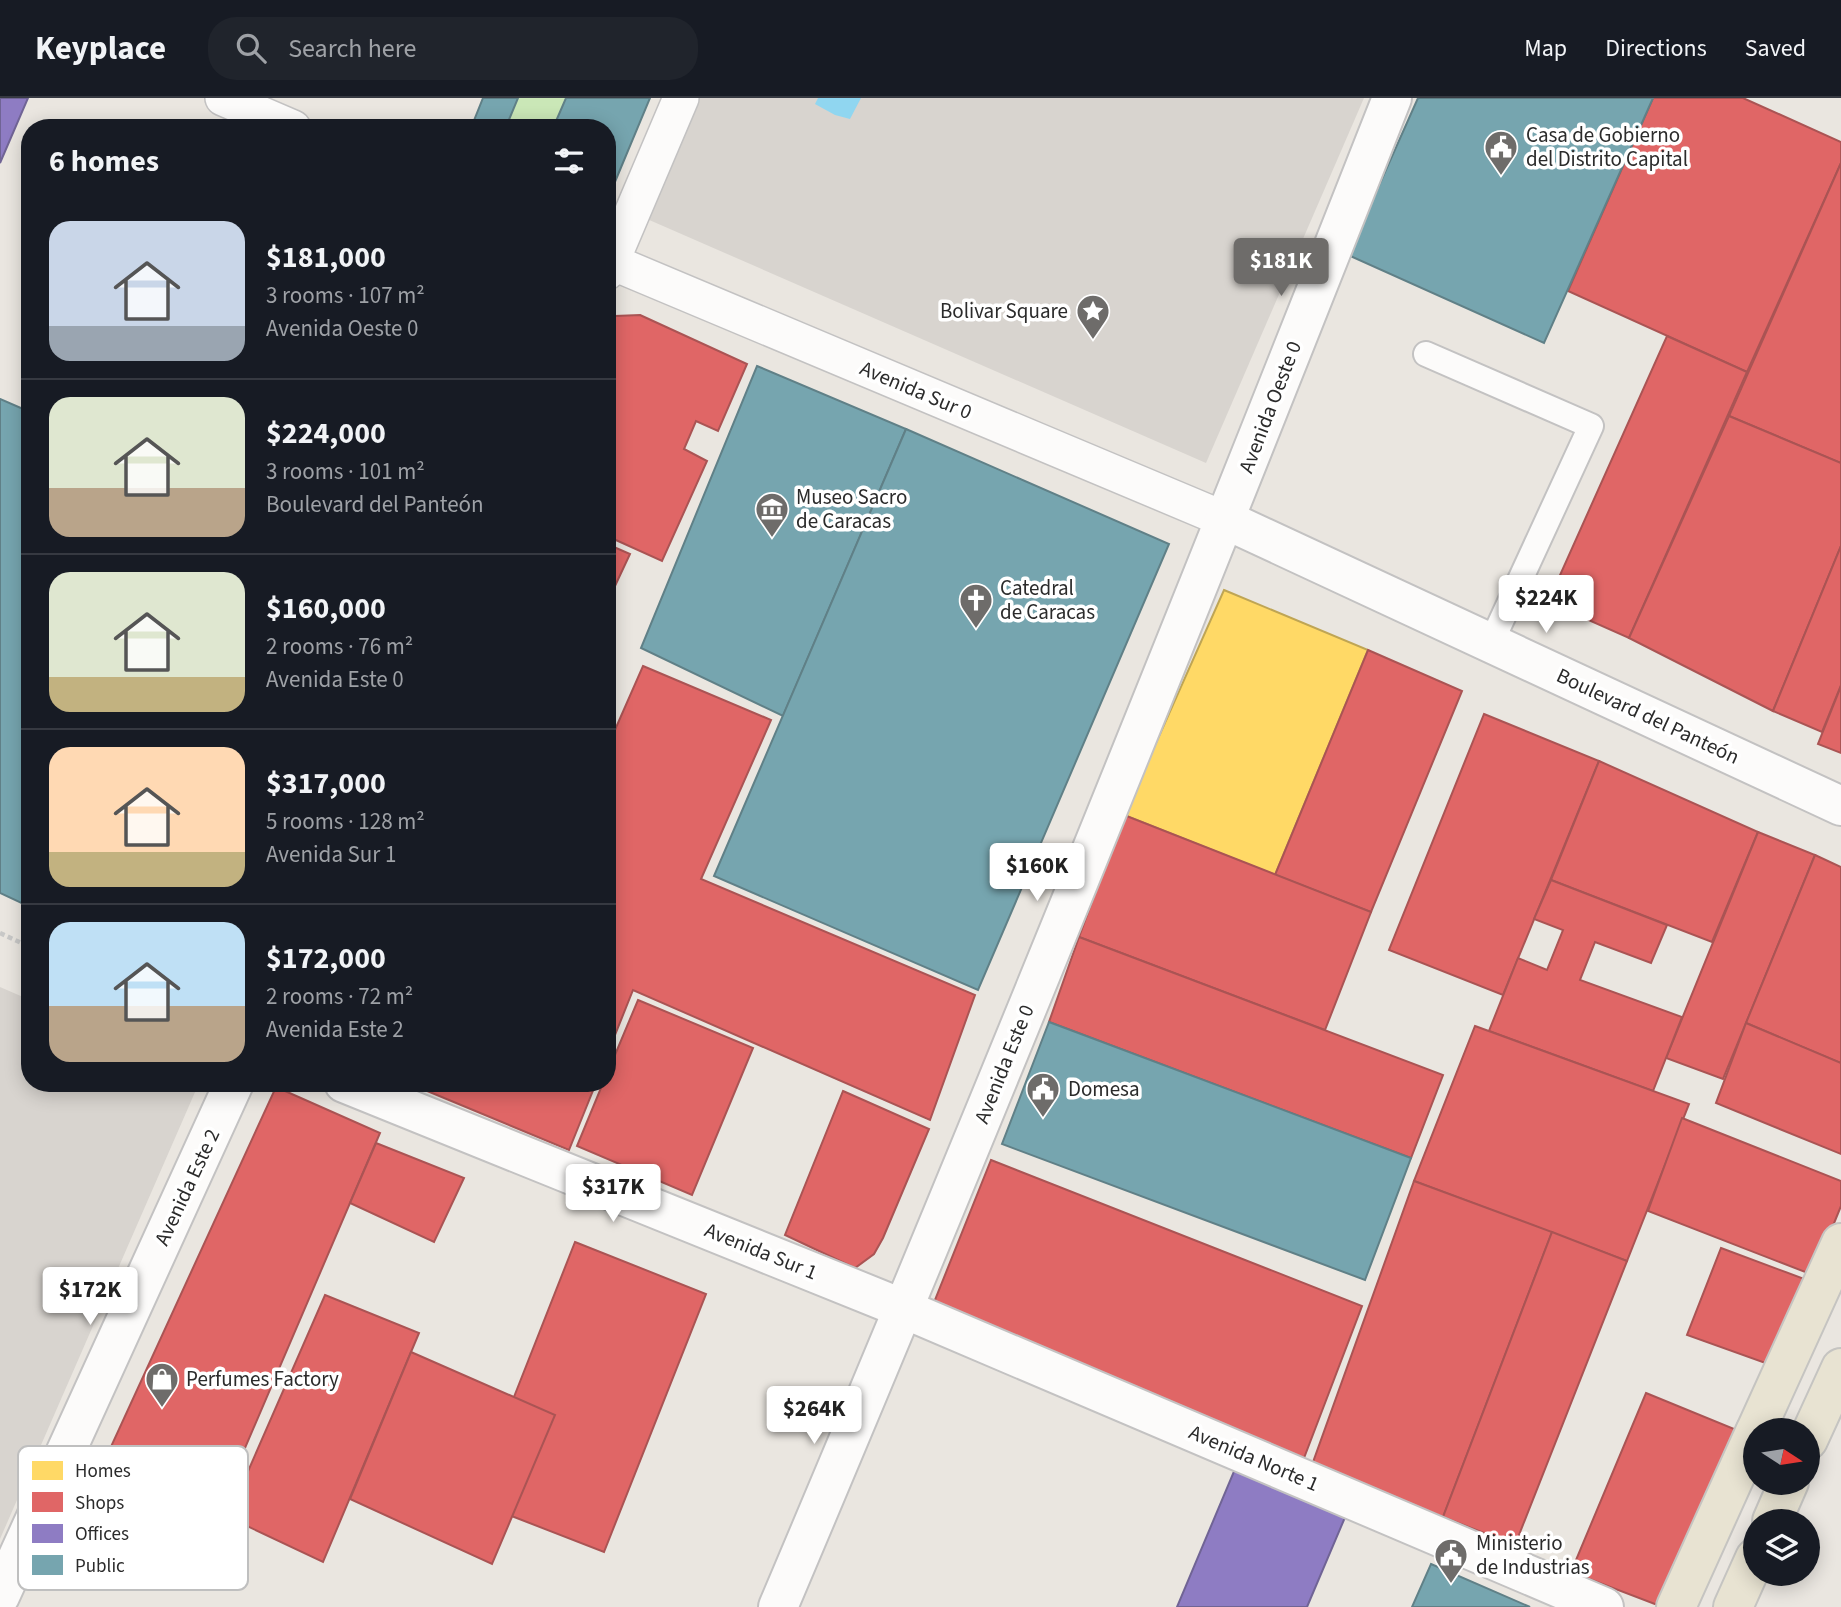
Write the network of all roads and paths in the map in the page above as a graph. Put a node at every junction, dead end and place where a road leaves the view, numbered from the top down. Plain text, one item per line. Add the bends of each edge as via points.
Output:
1 (223, 98) edge
2 (681, 98) edge
3 (1392, 98) edge
4 (272, 119) edge
5 (616, 249) edge
6 (616, 268) edge
7 (1426, 354) dead end
8 (1226, 520) junction
9 (1492, 643) junction
10 (1841, 806) edge
11 (0, 933) edge
12 (21, 943) edge
13 (230, 1092) edge
14 (366, 1092) edge
15 (1841, 1242) edge
16 (904, 1309) junction
17 (1841, 1368) edge
18 (1762, 1418) edge
19 (1818, 1418) edge
20 (68, 1446) edge
21 (1743, 1460) edge
22 (18, 1557) edge
23 (1743, 1585) edge
24 (0, 1596) edge
25 (778, 1607) edge
26 (1604, 1607) edge
27 (1676, 1607) edge
28 (1733, 1607) edge

1 - 4 street
2 - 5 street
3 - 8 street, Avenida Oeste 0
6 - 8 street, Avenida Sur 0
7 - 9 lane via 1591,426
8 - 9 street, Boulevard del Panteón
8 - 16 street, Avenida Este 0
9 - 10 street, Boulevard del Panteón
11 - 12 path
13 - 20 street, Avenida Este 2
14 - 16 street, Avenida Sur 1
15 - 18 main road
16 - 25 street, Avenida Este 0
16 - 26 street, Avenida Norte 1
17 - 19 main road
21 - 27 main road
22 - 24 street, Avenida Este 2
23 - 28 main road

